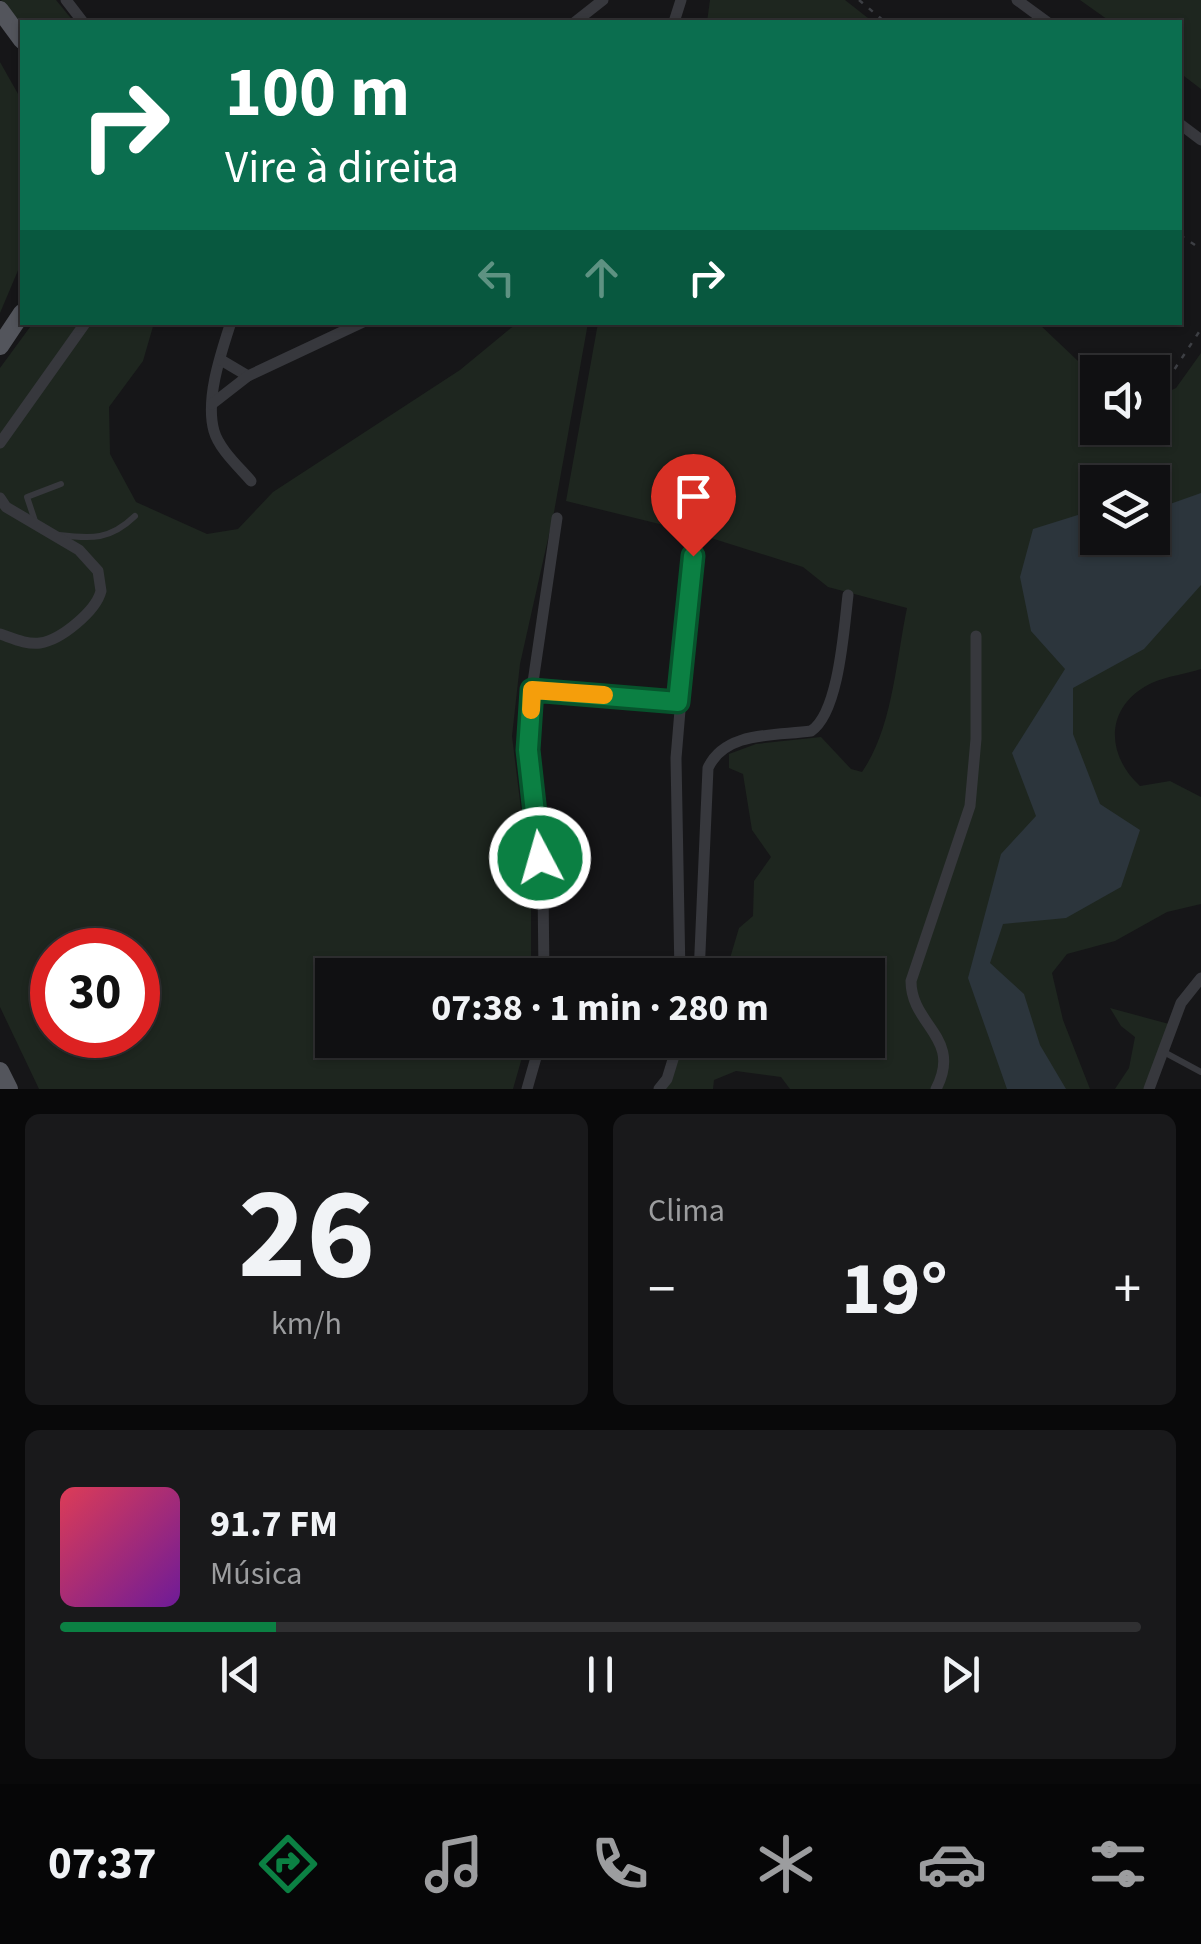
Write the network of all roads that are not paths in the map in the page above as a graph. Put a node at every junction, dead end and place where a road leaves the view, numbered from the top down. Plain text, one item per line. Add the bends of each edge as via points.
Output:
1 (66, 0) edge
2 (603, 0) edge
3 (1017, 0) edge
4 (0, 10) edge
5 (81, 20) edge
6 (578, 20) edge
7 (1044, 20) edge
8 (20, 37) edge
9 (20, 316) edge
10 (84, 325) edge
11 (230, 325) edge
12 (357, 325) edge
13 (0, 346) edge
14 (220, 360) junction
15 (248, 376) junction
16 (212, 404) junction
17 (0, 443) edge
18 (251, 481) dead end
19 (61, 484) dead end
20 (2, 503) edge
21 (135, 516) dead end
22 (557, 518) dead end
23 (36, 525) junction
24 (53, 534) junction
25 (693, 556) dead end
26 (848, 595) dead end
27 (0, 634) edge
28 (976, 636) dead end
29 (532, 690) junction
30 (678, 702) junction
31 (544, 958) edge
32 (680, 958) edge
33 (698, 958) edge
34 (1201, 978) edge
35 (1160, 1050) junction
36 (536, 1058) edge
37 (674, 1058) edge
38 (0, 1071) edge
39 (1201, 1072) edge
40 (9, 1089) edge
41 (528, 1089) edge
42 (660, 1089) edge
43 (936, 1089) edge
44 (1150, 1089) edge

1 - 5 street
2 - 6 street
3 - 7 street
4 - 8 main road
9 - 13 main road
10 - 17 street
11 - 14 street
12 - 15 street
14 - 15 street
14 - 16 street
15 - 16 street
16 - 18 street via 214,433
19 - 23 lane via 27,497
20 - 23 street
21 - 24 lane via 99,539
22 - 29 street
23 - 24 street
24 - 27 street via 92,561 101,582 99,599 46,642
25 - 30 street
26 - 33 street via 834,684 820,725 736,741 720,748 708,768
28 - 43 street via 970,806 912,981 914,1001 943,1048
29 - 30 street
29 - 31 street via 528,750
30 - 32 street
34 - 35 street via 1181,1003
35 - 39 lane
35 - 44 street
36 - 41 street
37 - 42 street
38 - 40 main road

